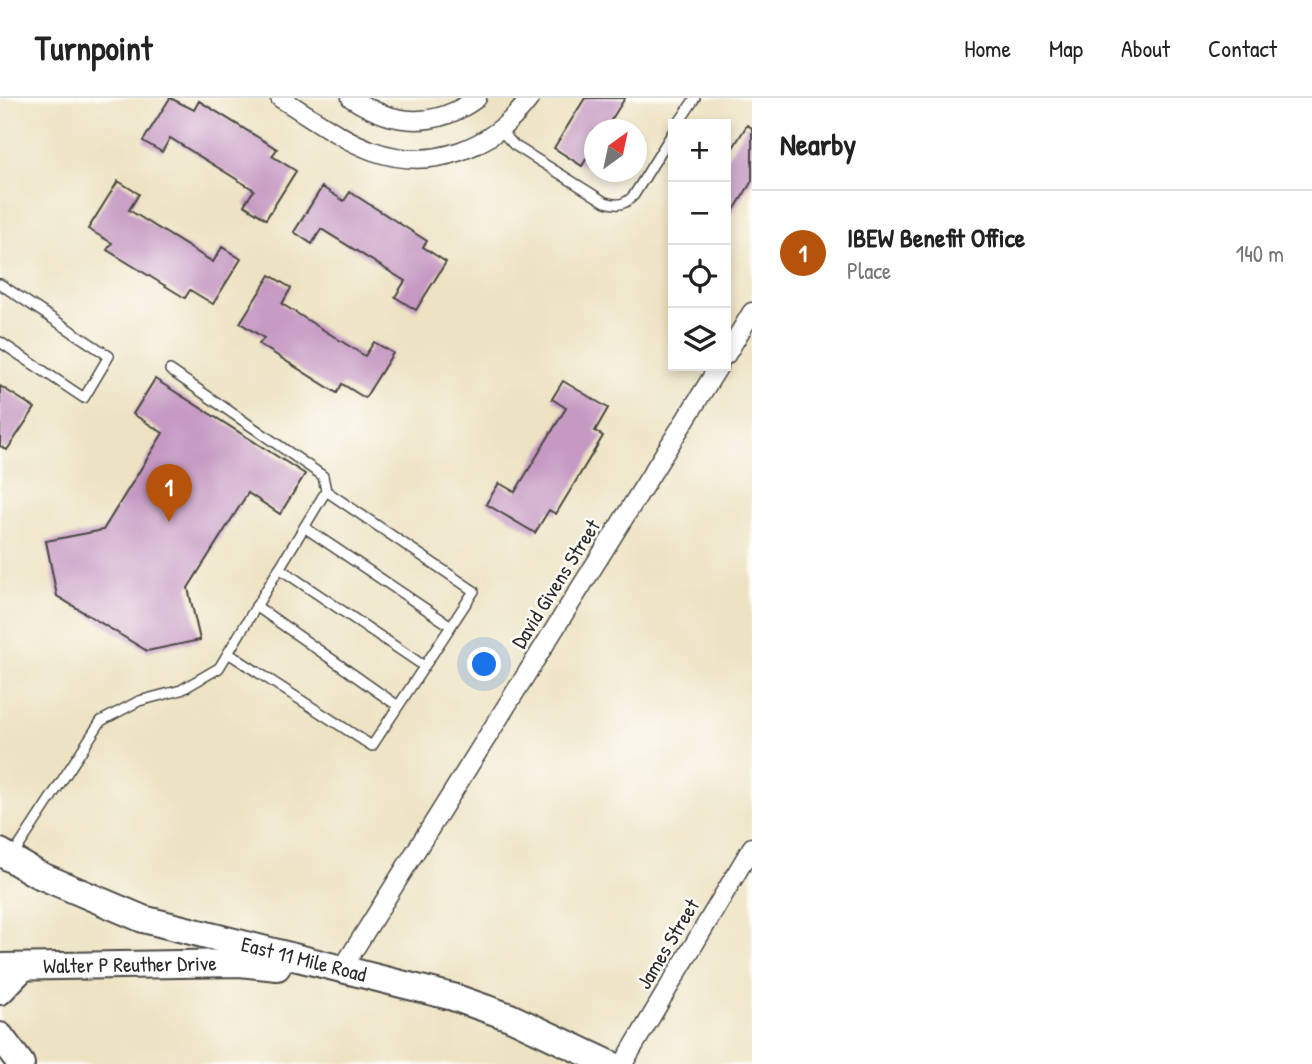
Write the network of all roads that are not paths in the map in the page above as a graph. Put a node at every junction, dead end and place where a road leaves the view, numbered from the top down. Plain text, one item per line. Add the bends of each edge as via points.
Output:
1 (280, 98) edge
2 (351, 98) edge
3 (478, 98) edge
4 (530, 98) edge
5 (695, 98) edge
6 (309, 105) edge
7 (681, 119) edge
8 (500, 130) junction
9 (668, 140) edge
10 (0, 284) edge
11 (752, 312) edge
12 (0, 342) edge
13 (731, 347) edge
14 (170, 370) dead end
15 (716, 371) edge
16 (326, 491) junction
17 (304, 527) junction
18 (279, 568) junction
19 (256, 606) junction
20 (451, 626) junction
21 (228, 653) junction
22 (424, 666) junction
23 (398, 706) junction
24 (752, 847) edge
25 (6, 855) edge
26 (12, 967) edge
27 (342, 970) junction
28 (0, 991) edge
29 (0, 1036) edge
30 (21, 1064) edge
31 (610, 1064) edge
32 (623, 1064) edge

1 - 6 street
2 - 3 street via 377,113 410,122 450,115
4 - 8 street
5 - 7 lane
6 - 8 street via 355,144 392,157 458,153
8 - 9 lane via 514,145 616,205 634,195
10 - 12 lane via 109,356 84,398
11 - 13 street
14 - 16 lane via 323,476
15 - 27 street, David Givens Street
16 - 17 lane
16 - 20 lane via 474,591
17 - 18 lane
17 - 20 lane
18 - 19 lane
18 - 22 lane
19 - 21 lane
19 - 23 lane
20 - 22 lane
21 - 23 lane via 372,746
21 - 25 lane via 219,668 181,690 139,701 101,721
22 - 23 lane
24 - 32 street, James Street
25 - 27 main road, East 11 Mile Road via 61,885 143,919
26 - 27 main road, Walter P Reuther Drive via 240,963 315,972
26 - 28 main road
27 - 31 main road, East 11 Mile Road via 412,985 510,1017
29 - 30 main road

